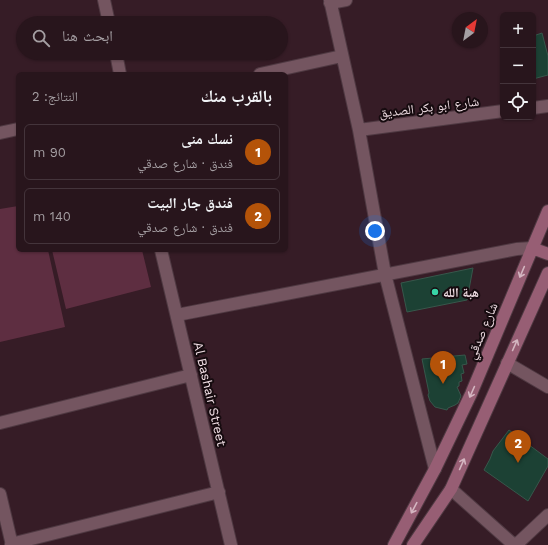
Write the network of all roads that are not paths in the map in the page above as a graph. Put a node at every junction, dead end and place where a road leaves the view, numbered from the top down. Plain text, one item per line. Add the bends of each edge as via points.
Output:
1 (104, 0) edge
2 (346, 0) edge
3 (330, 2) edge
4 (107, 16) edge
5 (342, 56) junction
6 (117, 60) edge
7 (120, 72) edge
8 (269, 72) edge
9 (548, 106) edge
10 (536, 108) edge
11 (500, 111) edge
12 (16, 129) edge
13 (359, 130) junction
14 (0, 133) edge
15 (548, 210) edge
16 (532, 248) junction
17 (161, 252) edge
18 (548, 254) edge
19 (548, 273) edge
20 (385, 274) junction
21 (177, 315) junction
22 (507, 363) junction
23 (191, 375) junction
24 (548, 387) edge
25 (0, 423) edge
26 (435, 469) junction
27 (451, 489) junction
28 (219, 492) junction
29 (0, 494) edge
30 (548, 515) edge
31 (12, 544) edge
32 (231, 545) edge
33 (394, 545) edge
34 (413, 545) edge
35 (515, 545) edge

1 - 4 street
2 - 3 street
3 - 5 street
5 - 8 street
5 - 13 street
6 - 7 street
9 - 10 street
11 - 13 street, شارع ابو بكر الصديق
12 - 14 street
13 - 20 street
15 - 16 street, شارع صدقي
16 - 18 street
16 - 20 street via 517,248
16 -> 26 street, شارع صدقي via 471,394
17 - 21 street, Al Bashair Street
22 -> 19 street
20 - 21 street
20 - 26 street
21 - 23 street, Al Bashair Street
22 - 24 street
27 -> 22 street
23 - 25 street
23 - 28 street, Al Bashair Street
26 -> 33 street, شارع صدقي
27 - 34 street
27 - 35 street
28 - 31 street
28 - 32 street, Al Bashair Street
29 - 31 street
30 - 35 street

